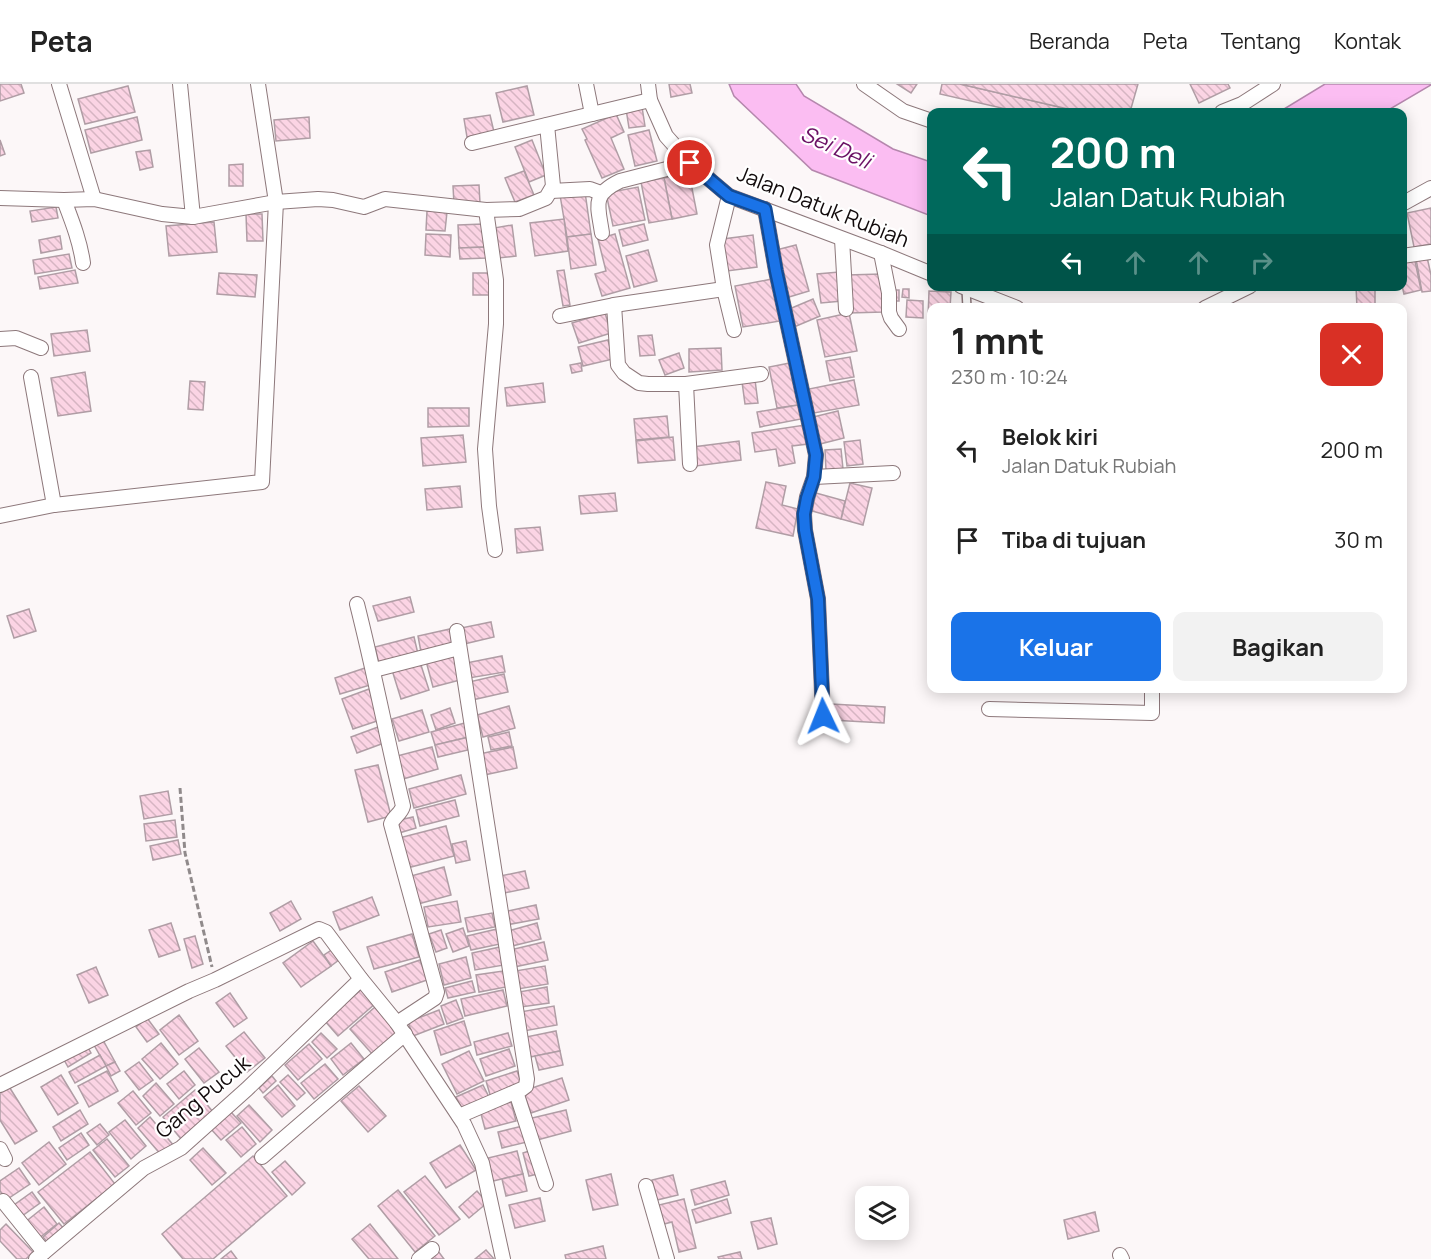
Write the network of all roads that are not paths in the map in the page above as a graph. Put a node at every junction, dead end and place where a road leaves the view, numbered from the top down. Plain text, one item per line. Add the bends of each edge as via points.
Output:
1 (59, 84) edge
2 (180, 84) edge
3 (258, 84) edge
4 (586, 84) edge
5 (648, 84) edge
6 (864, 84) edge
7 (1273, 84) edge
8 (650, 100) junction
9 (1232, 108) edge
10 (592, 114) junction
11 (927, 120) edge
12 (547, 125) junction
13 (472, 143) dead end
14 (690, 163) junction
15 (1431, 188) edge
16 (551, 191) junction
17 (601, 193) junction
18 (729, 196) junction
19 (0, 198) edge
20 (94, 199) junction
21 (64, 200) junction
22 (1407, 201) edge
23 (276, 202) junction
24 (765, 209) junction
25 (486, 210) junction
26 (193, 217) junction
27 (602, 233) dead end
28 (842, 239) junction
29 (881, 253) junction
30 (1431, 253) edge
31 (1407, 255) edge
32 (83, 263) dead end
33 (927, 272) edge
34 (724, 289) junction
35 (972, 291) edge
36 (1240, 291) edge
37 (1004, 303) edge
38 (1215, 303) edge
39 (614, 305) junction
40 (846, 309) dead end
41 (560, 316) dead end
42 (899, 329) dead end
43 (734, 330) dead end
44 (0, 339) edge
45 (41, 348) dead end
46 (761, 374) dead end
47 (31, 377) dead end
48 (686, 384) junction
49 (690, 464) dead end
50 (893, 473) dead end
51 (814, 477) junction
52 (54, 505) junction
53 (0, 516) edge
54 (495, 550) dead end
55 (357, 604) dead end
56 (457, 631) dead end
57 (459, 648) junction
58 (374, 670) junction
59 (1152, 693) edge
60 (990, 709) dead end
61 (823, 716) dead end
62 (361, 979) junction
63 (401, 1029) junction
64 (0, 1085) edge
65 (516, 1092) junction
66 (459, 1116) junction
67 (262, 1157) dead end
68 (546, 1184) dead end
69 (646, 1186) dead end
70 (3, 1201) dead end
71 (432, 1249) dead end
72 (40, 1255) edge
73 (419, 1259) edge
74 (503, 1259) edge
75 (667, 1259) edge

1 - 20 street
2 - 26 street
3 - 23 street
4 - 10 street
5 - 8 street, Jalan Datuk Rubiah
6 - 11 street via 903,111
7 - 9 street
8 - 10 street
8 - 14 street, Jalan Datuk Rubiah via 666,136
10 - 12 street
12 - 13 street
12 - 16 street
14 - 17 street via 620,181
14 - 18 street, Jalan Datuk Rubiah
15 - 22 street
16 - 17 street via 590,189
16 - 25 street via 546,198 519,209
17 - 27 street via 598,201
18 - 24 street, Jalan Datuk Rubiah
18 - 34 street via 717,246
19 - 21 street
20 - 21 street
20 - 26 street
21 - 32 street
23 - 25 street via 333,200 364,207 385,199
23 - 26 street
23 - 52 street via 262,482
24 - 28 street, Jalan Datuk Rubiah
24 - 51 street via 816,455
25 - 54 street via 496,280 496,324 484,449
28 - 29 street, Jalan Datuk Rubiah
28 - 40 street
29 - 33 street, Jalan Datuk Rubiah
29 - 42 street via 889,312
30 - 31 street
34 - 39 street
34 - 43 street
35 - 37 street
36 - 38 street
39 - 41 street
39 - 48 street via 618,365 624,373 639,383
44 - 45 street via 16,338
46 - 48 street
47 - 52 street
48 - 49 street
50 - 51 street
51 - 61 street via 804,514 818,599
52 - 53 street
55 - 58 street
56 - 57 street
57 - 58 street
57 - 65 street via 527,1079 526,1086
58 - 63 street via 403,806 391,824 437,992
59 - 60 street via 1152,713
62 - 63 street
62 - 64 street via 326,932 319,929
62 - 72 street, Gang Pucuk via 181,1148 144,1168
63 - 66 street
63 - 67 street
65 - 66 street
65 - 68 street
66 - 74 street via 482,1163
69 - 75 street
70 - 72 street
71 - 73 street

